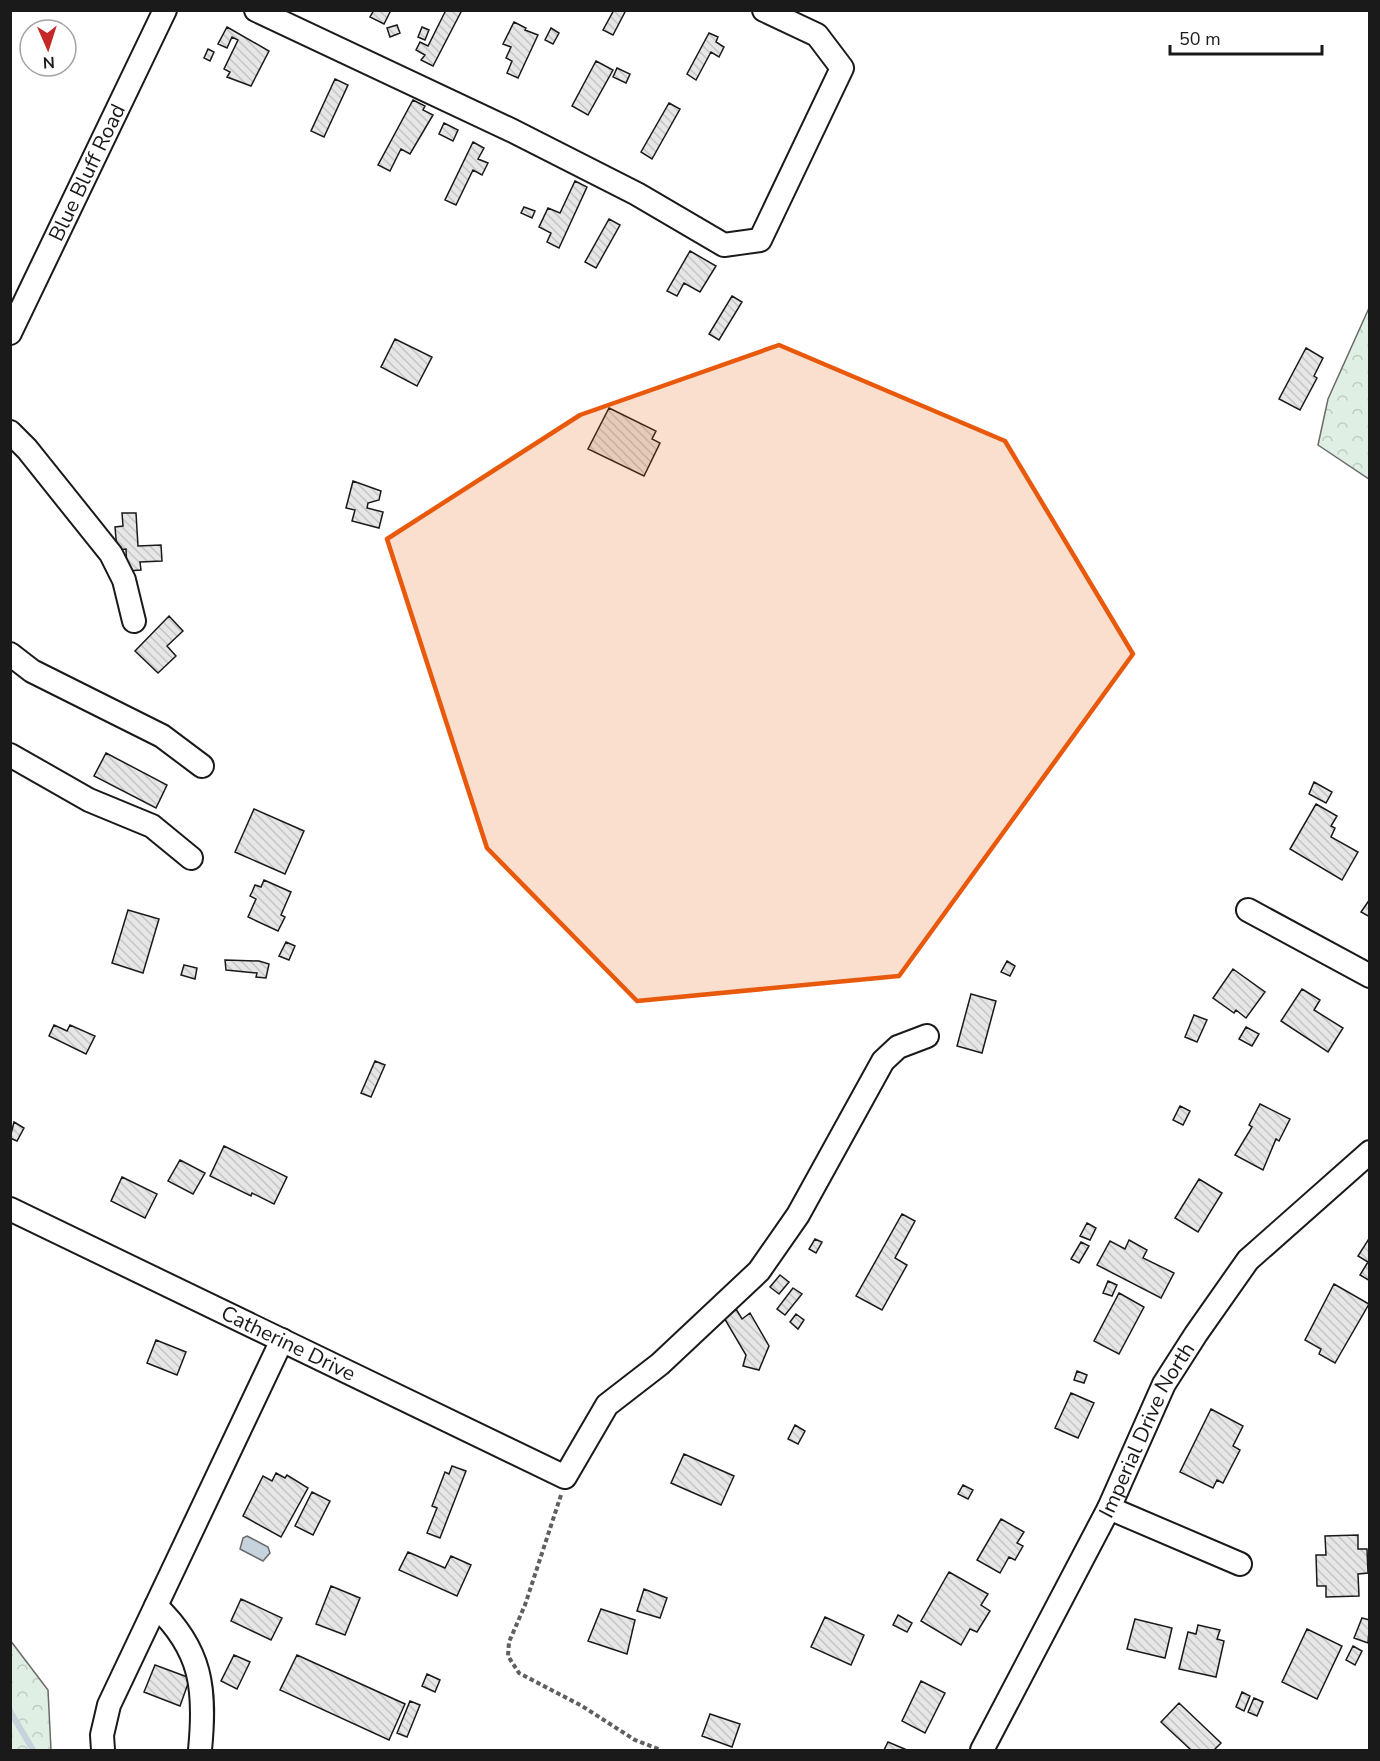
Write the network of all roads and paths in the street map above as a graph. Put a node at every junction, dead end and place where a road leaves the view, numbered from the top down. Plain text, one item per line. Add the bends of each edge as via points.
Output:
1 (165, 10) edge
2 (256, 10) edge
3 (764, 10) edge
4 (10, 333) edge
5 (10, 432) edge
6 (134, 621) dead end
7 (10, 654) edge
8 (10, 755) edge
9 (202, 766) dead end
10 (191, 858) dead end
11 (1248, 910) dead end
12 (1370, 976) edge
13 (927, 1036) dead end
14 (1370, 1152) edge
15 (10, 1209) edge
16 (282, 1340) junction
17 (565, 1477) junction
18 (1109, 1508) junction
19 (1240, 1564) dead end
20 (156, 1606) junction
21 (103, 1750) edge
22 (200, 1750) edge
23 (661, 1750) edge
24 (982, 1750) edge

1 - 4 street, Blue Bluff Road
2 - 3 street via 523,136 637,194 724,245 760,240 842,68 817,35
5 - 6 street via 111,554 124,580
7 - 9 street via 41,676 162,736
8 - 10 street via 89,800 152,826
11 - 12 street
13 - 17 street via 898,1047 883,1061 798,1215 759,1271 660,1364 607,1405
14 - 18 street, Imperial Drive North via 1248,1260 1164,1384
15 - 16 street, Catherine Drive
16 - 17 street, Catherine Drive
16 - 20 street
17 - 23 path via 525,1605 509,1642 508,1656 519,1673 635,1740
18 - 19 street
18 - 24 street, Imperial Drive North
20 - 21 street via 109,1705
20 - 22 street via 178,1626 197,1668 204,1717

